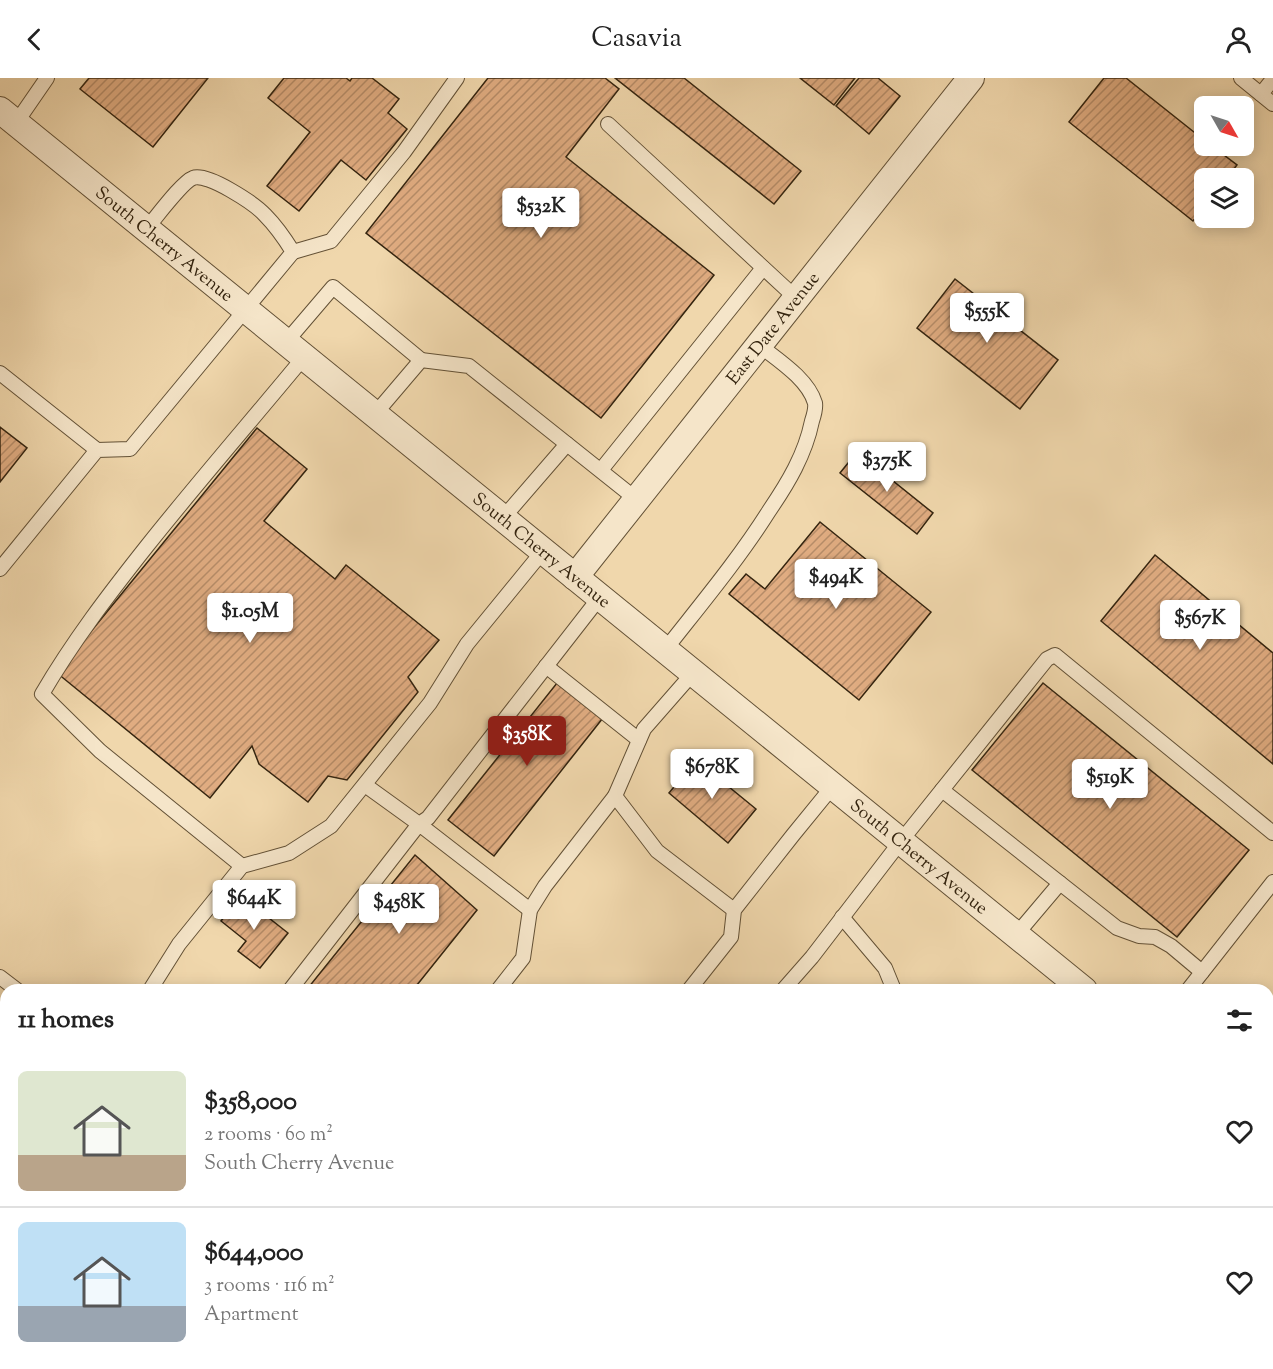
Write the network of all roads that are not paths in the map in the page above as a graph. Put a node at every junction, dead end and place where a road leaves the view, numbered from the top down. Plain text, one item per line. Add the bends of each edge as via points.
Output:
1 (47, 78) edge
2 (458, 78) edge
3 (970, 78) edge
4 (1241, 78) edge
5 (1273, 79) edge
6 (1261, 94) junction
7 (1273, 104) edge
8 (8, 117) edge
9 (608, 124) dead end
10 (146, 229) junction
11 (293, 252) junction
12 (763, 268) junction
13 (796, 298) junction
14 (246, 309) junction
15 (759, 345) junction
16 (295, 349) junction
17 (421, 360) junction
18 (0, 373) edge
19 (375, 414) junction
20 (567, 444) junction
21 (98, 450) junction
22 (601, 470) junction
23 (636, 499) junction
24 (503, 518) junction
25 (543, 552) junction
26 (0, 569) edge
27 (574, 577) junction
28 (600, 597) junction
29 (665, 650) junction
30 (546, 666) junction
31 (693, 673) junction
32 (639, 740) junction
33 (365, 785) junction
34 (833, 786) junction
35 (942, 789) junction
36 (615, 796) junction
37 (419, 824) junction
38 (1273, 833) edge
39 (901, 841) junction
40 (242, 866) junction
41 (1273, 882) edge
42 (1060, 883) junction
43 (530, 910) junction
44 (734, 910) junction
45 (842, 918) junction
46 (1017, 935) junction
47 (1202, 972) junction
48 (154, 984) edge
49 (295, 984) edge
50 (503, 984) edge
51 (694, 984) edge
52 (788, 984) edge
53 (892, 984) edge
54 (1077, 984) edge
55 (1193, 984) edge

1 - 8 lane
2 - 11 lane via 331,241
3 - 13 street, East Date Avenue
4 - 6 lane
5 - 6 lane
6 - 7 lane
8 - 10 street, South Cherry Avenue
9 - 12 lane
10 - 11 lane via 193,177 205,177 264,213
10 - 14 street, South Cherry Avenue
11 - 14 lane
12 - 13 lane
12 - 22 lane
13 - 15 street, East Date Avenue
14 - 16 street, South Cherry Avenue
14 - 21 lane via 130,449
15 - 23 street, East Date Avenue
15 - 29 lane via 808,387 816,405 810,432 792,475 759,526
16 - 17 lane via 333,287
16 - 19 street, South Cherry Avenue
16 - 40 lane via 100,605 42,694 100,751
17 - 19 lane
17 - 20 lane via 469,366
18 - 21 lane
19 - 24 street, South Cherry Avenue
20 - 22 lane
20 - 24 lane
21 - 26 lane
22 - 23 lane
23 - 27 street, East Date Avenue
24 - 25 street, South Cherry Avenue
25 - 27 street, South Cherry Avenue
25 - 33 lane via 466,644 430,703
27 - 28 street, South Cherry Avenue
28 - 29 street, South Cherry Avenue
28 - 30 lane
29 - 31 street, South Cherry Avenue
30 - 32 lane
30 - 37 lane via 428,818
31 - 32 lane via 644,729
31 - 34 street, South Cherry Avenue
32 - 36 lane
33 - 37 lane
33 - 40 lane via 331,826 289,853
34 - 39 street, South Cherry Avenue
34 - 44 lane
35 - 38 lane via 1047,659 1055,655
35 - 39 lane
35 - 42 lane
36 - 43 lane
36 - 44 lane via 657,851
37 - 43 lane
37 - 49 lane
39 - 45 lane
39 - 46 street, South Cherry Avenue
40 - 48 lane via 179,944
41 - 47 lane
42 - 46 lane
42 - 47 lane via 1117,928 1155,937
43 - 50 lane via 524,958
44 - 51 lane via 731,937
45 - 52 lane
45 - 53 lane via 885,968
46 - 54 street, South Cherry Avenue
47 - 55 lane

